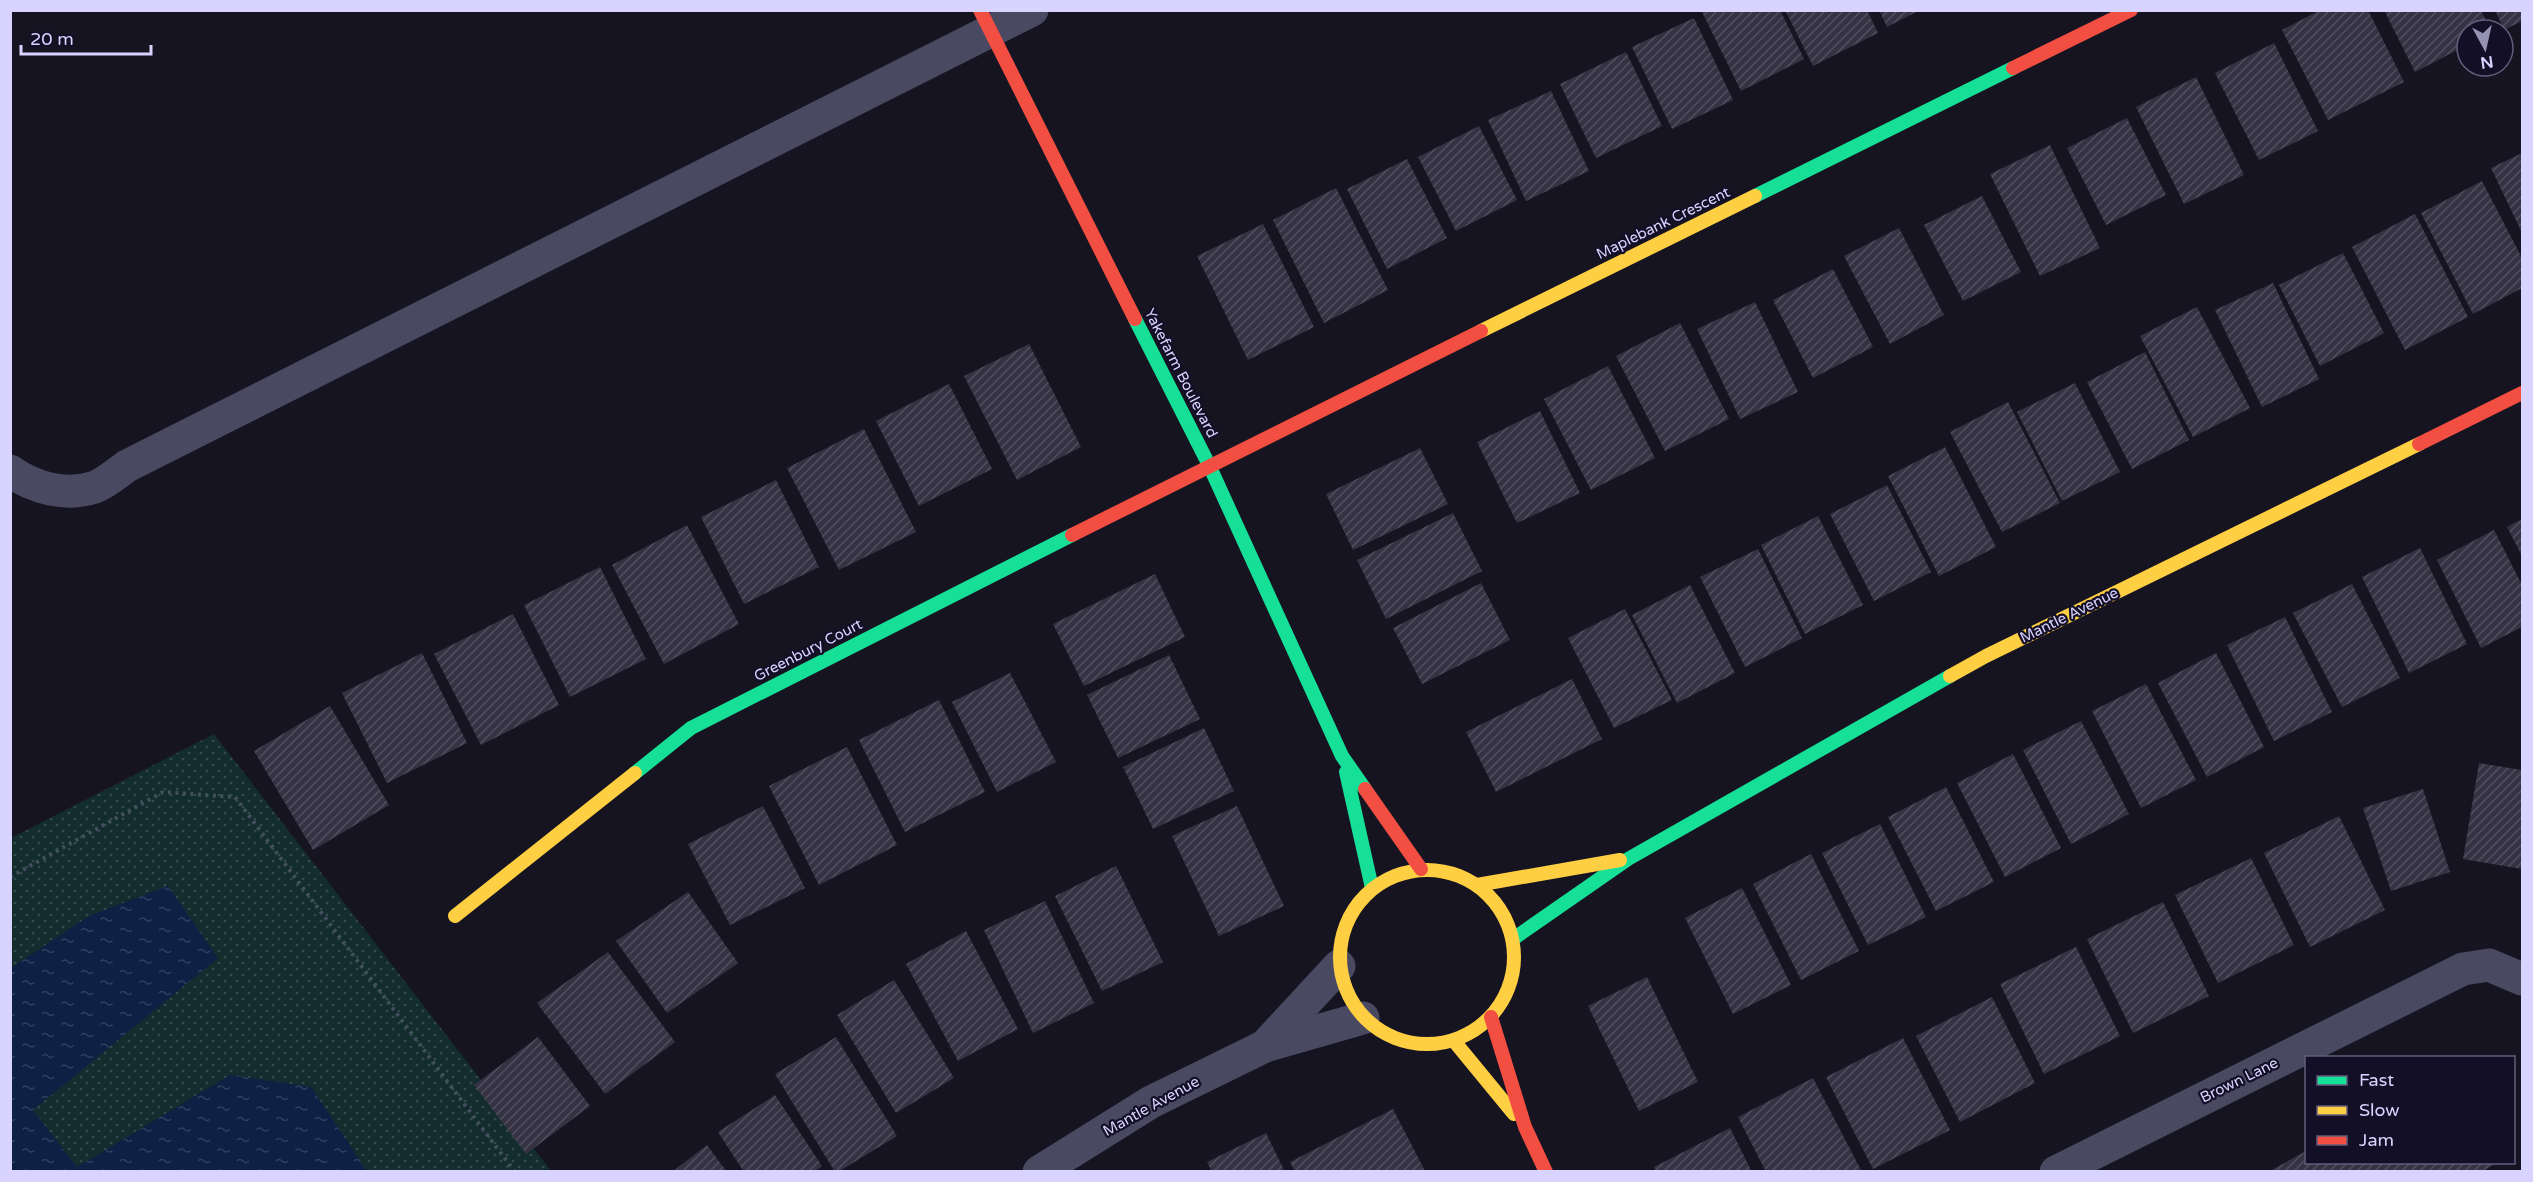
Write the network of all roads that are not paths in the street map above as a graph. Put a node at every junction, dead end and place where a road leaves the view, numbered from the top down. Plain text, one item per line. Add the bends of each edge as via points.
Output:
1 (1032, 10) edge
2 (2131, 10) edge
3 (986, 21) edge
4 (2523, 393) edge
5 (1209, 465) junction
6 (10, 471) edge
7 (1342, 756) junction
8 (1628, 859) junction
9 (1420, 869) junction
10 (1477, 885) junction
11 (1372, 888) junction
12 (455, 916) dead end
13 (1513, 939) junction
14 (1339, 966) junction
15 (2523, 979) edge
16 (1491, 1017) junction
17 (1363, 1018) junction
18 (1454, 1041) junction
19 (1265, 1046) junction
20 (1525, 1126) junction
21 (2069, 1169) edge
22 (1039, 1172) edge
23 (1546, 1172) edge

1 - 3 street
2 - 5 street, Maplebank Crescent
3 - 5 street, Yakefarm Boulevard
3 - 6 street via 127,466 96,487 61,492 26,482
4 - 8 street, Mantle Avenue via 1986,656
5 - 7 street, Yakefarm Boulevard
5 - 12 street, Greenbury Court via 691,728
7 - 9 street, Yakefarm Boulevard
7 - 11 street, Yakefarm Boulevard
8 - 10 street, Mantle Avenue
8 - 13 street, Mantle Avenue
9 - 10 street via 1450,872
9 - 11 street via 1404,872
10 - 13 street via 1506,918
11 - 14 street via 1352,910 1341,937
13 - 16 street via 1515,966 1507,994
14 - 17 street via 1347,994
14 - 19 street, Mantle Avenue
15 - 21 street, Brown Lane via 2489,965 2463,969
16 - 18 street
16 - 20 street
17 - 18 street via 1383,1033 1405,1042 1430,1045
17 - 19 street, Mantle Avenue
18 - 20 street
19 - 22 street, Mantle Avenue via 1151,1102
20 - 23 street

